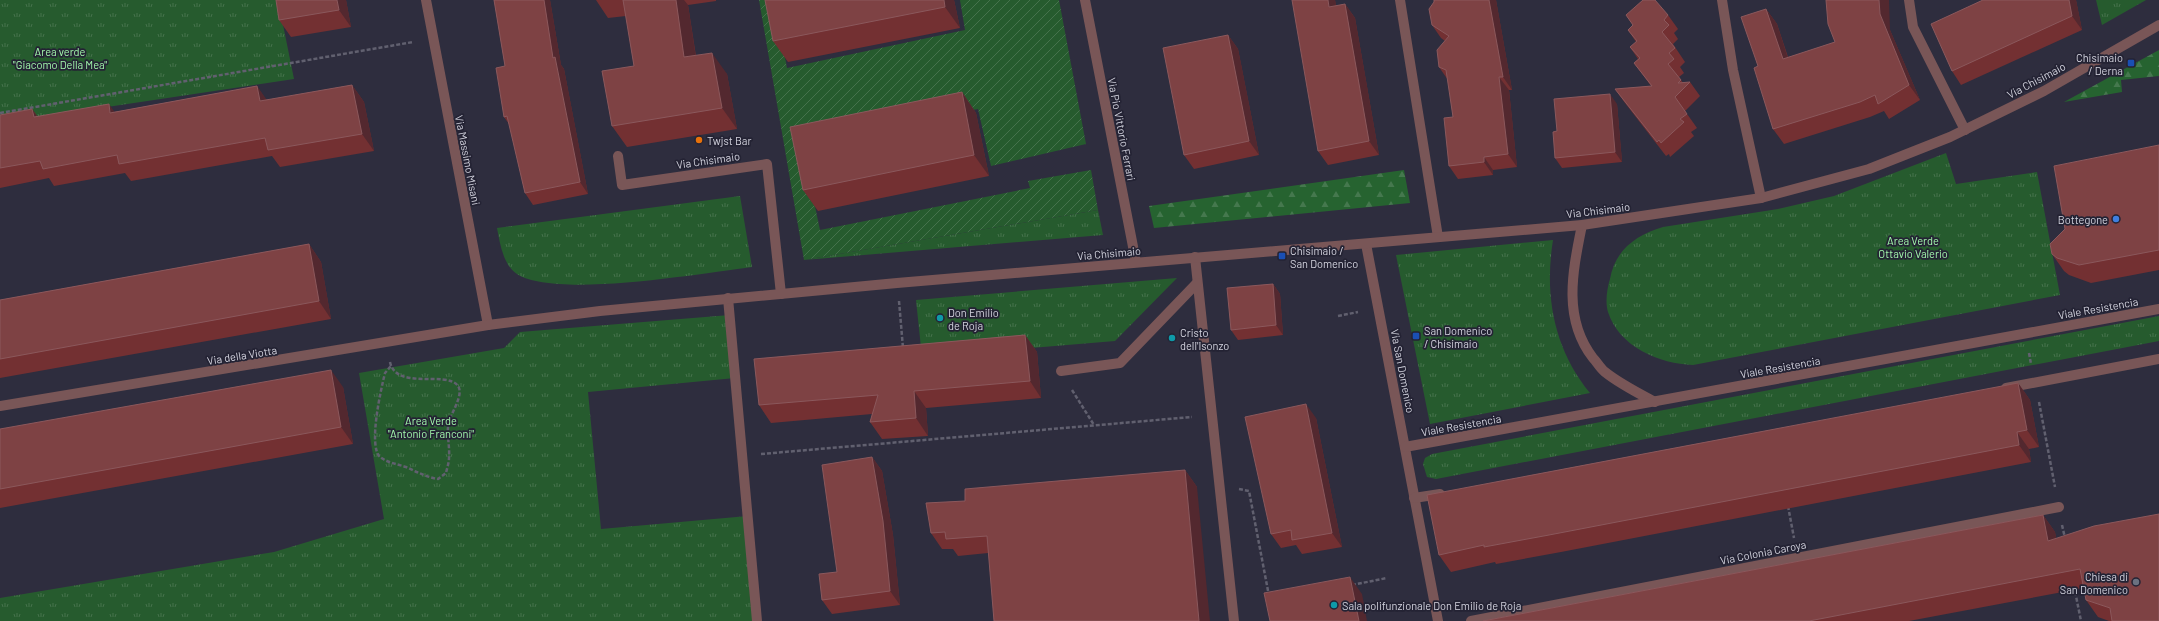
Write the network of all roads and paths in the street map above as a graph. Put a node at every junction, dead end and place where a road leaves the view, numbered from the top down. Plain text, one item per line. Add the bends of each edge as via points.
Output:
1 (426, 0) edge
2 (1085, 0) edge
3 (1400, 0) edge
4 (1722, 0) edge
5 (1909, 0) edge
6 (2159, 25) edge
7 (433, 39) junction
8 (0, 113) edge
9 (1965, 130) junction
10 (618, 156) dead end
11 (1760, 198) junction
12 (1582, 225) junction
13 (1438, 237) junction
14 (1366, 244) junction
15 (1195, 257) junction
16 (1136, 262) junction
17 (1198, 283) junction
18 (781, 294) junction
19 (728, 298) junction
20 (899, 301) dead end
21 (2159, 310) edge
22 (1358, 312) dead end
23 (1338, 316) dead end
24 (488, 325) junction
25 (386, 344) junction
26 (904, 356) edge
27 (2159, 359) edge
28 (391, 366) junction
29 (1061, 371) joint
30 (1996, 390) edge
31 (1655, 402) junction
32 (0, 406) edge
33 (1212, 415) junction
34 (1094, 425) junction
35 (1405, 447) junction
36 (742, 455) junction
37 (1219, 484) junction
38 (1454, 491) edge
39 (1414, 498) junction
40 (1786, 499) edge
41 (2059, 507) dead end
42 (1795, 543) dead end
43 (1387, 578) dead end
44 (1346, 586) edge
45 (1270, 601) edge
46 (757, 621) edge
47 (1234, 621) edge
48 (1438, 621) edge
49 (1471, 621) edge

1 - 7 street, Via Massimo Misani
2 - 16 street, Via Pio Vittorio Ferrari
3 - 13 street
4 - 11 street via 1733,70
5 - 9 street via 1913,27
6 - 9 street, Via Chisimaio via 2044,91
7 - 8 path
7 - 24 street, Via Massimo Misani
9 - 11 street, Via Chisimaio via 1869,169
10 - 18 street, Via Chisimaio via 622,185 767,164
11 - 12 street, Via Chisimaio
12 - 13 street, Via Chisimaio
12 - 31 street via 1572,283 1572,309 1578,332 1588,351 1604,371
13 - 14 street, Via Chisimaio
14 - 15 street, Via Chisimaio
14 - 35 street, Via San Domenico
15 - 16 street, Via Chisimaio
15 - 17 street
16 - 18 street, Via Chisimaio
17 - 29 street via 1120,363
17 - 33 street
18 - 19 street, Via Chisimaio
19 - 24 street, Via Chisimaio
19 - 36 street
20 - 26 path
21 - 31 street, Viale Resistencia
22 - 23 path
24 - 25 street, Via della Viotta
25 - 28 path
25 - 32 street, Via della Viotta
27 - 30 street
28 - 28 path via 402,376 452,382 459,387 460,394 448,423 447,441 450,458 446,473 438,479 387,462 379,456 374,431 385,373
29 - 34 path
31 - 35 street, Viale Resistencia
33 - 34 path
33 - 37 street
34 - 36 path
35 - 39 street, Via San Domenico
36 - 46 street
37 - 45 path via 1249,491
37 - 47 street
38 - 39 street
39 - 48 street, Via San Domenico
40 - 42 path
41 - 49 street, Via Colonia Caroya
43 - 44 path

